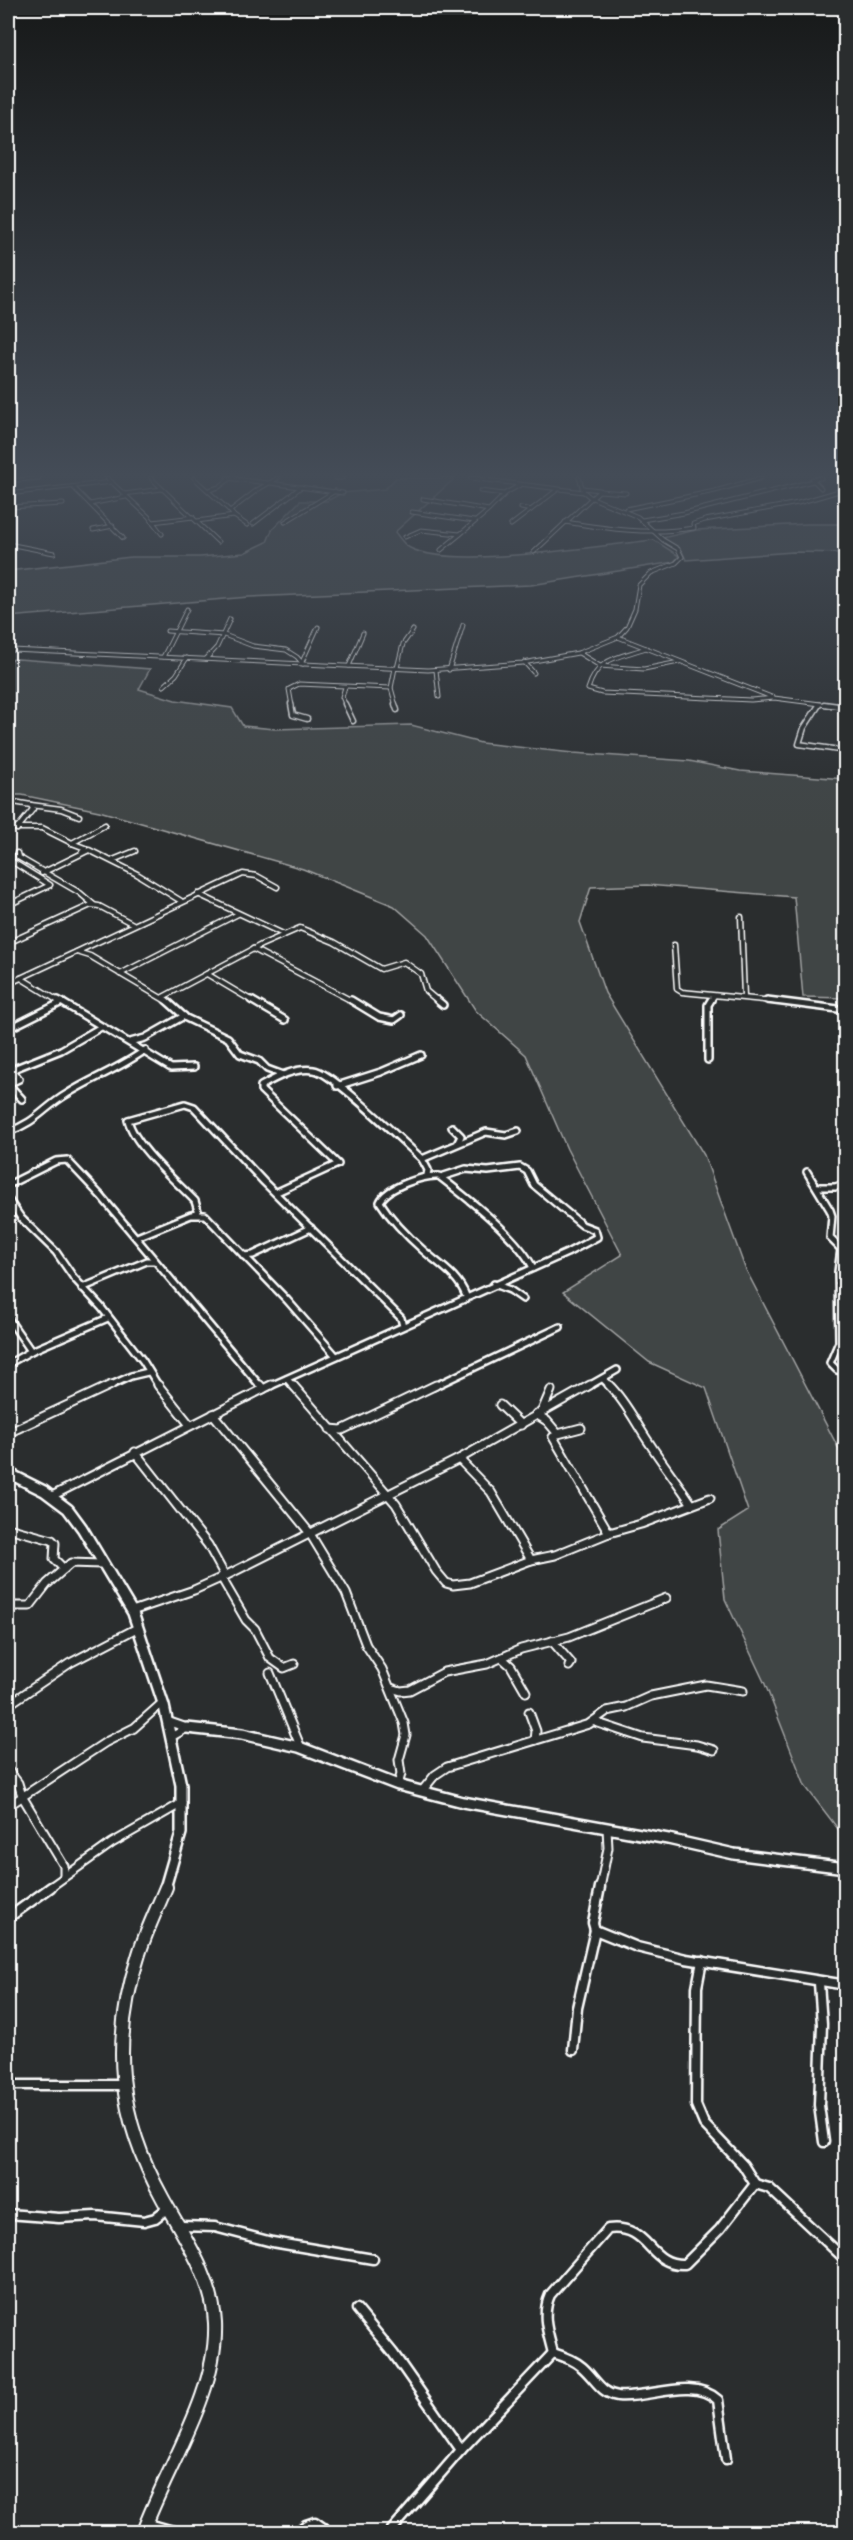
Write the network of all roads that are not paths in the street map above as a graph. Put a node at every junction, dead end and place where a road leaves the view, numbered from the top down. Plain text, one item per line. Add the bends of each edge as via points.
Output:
1 (637, 597) edge
2 (187, 609) dead end
3 (230, 619) dead end
4 (463, 626) dead end
5 (318, 627) dead end
6 (412, 630) dead end
7 (167, 631) dead end
8 (175, 631) junction
9 (363, 633) dead end
10 (222, 636) junction
11 (618, 637) junction
12 (77, 645) dead end
13 (646, 648) junction
14 (12, 650) dead end
15 (73, 653) junction
16 (578, 653) junction
17 (163, 657) junction
18 (66, 658) dead end
19 (187, 658) junction
20 (204, 659) joint
21 (210, 659) junction
22 (524, 662) junction
23 (680, 662) junction
24 (303, 663) junction
25 (349, 666) junction
26 (600, 666) junction
27 (396, 668) junction
28 (436, 670) junction
29 (449, 670) junction
30 (534, 673) dead end
31 (164, 686) dead end
32 (345, 687) junction
33 (391, 688) junction
34 (439, 697) dead end
35 (774, 698) junction
36 (819, 705) junction
37 (846, 707) edge
38 (397, 710) dead end
39 (307, 719) dead end
40 (353, 721) dead end
41 (846, 751) edge
42 (8, 801) edge
43 (32, 807) junction
44 (79, 816) dead end
45 (105, 825) dead end
46 (8, 828) edge
47 (17, 829) junction
48 (72, 843) junction
49 (85, 850) junction
50 (135, 850) dead end
51 (18, 853) dead end
52 (8, 859) edge
53 (113, 860) junction
54 (42, 873) junction
55 (277, 886) dead end
56 (198, 893) junction
57 (181, 901) junction
58 (8, 905) edge
59 (94, 905) junction
60 (238, 914) junction
61 (741, 916) dead end
62 (133, 924) junction
63 (283, 934) junction
64 (8, 943) edge
65 (674, 945) dead end
66 (253, 950) junction
67 (77, 952) junction
68 (120, 974) junction
69 (207, 974) junction
70 (21, 978) junction
71 (8, 984) edge
72 (714, 996) junction
73 (162, 997) junction
74 (744, 997) junction
75 (62, 1002) junction
76 (443, 1005) dead end
77 (846, 1010) edge
78 (401, 1015) dead end
79 (184, 1016) junction
80 (285, 1020) dead end
81 (101, 1027) junction
82 (8, 1029) edge
83 (130, 1041) junction
84 (144, 1050) junction
85 (421, 1055) dead end
86 (708, 1060) dead end
87 (194, 1067) dead end
88 (284, 1075) junction
89 (8, 1084) edge
90 (337, 1086) junction
91 (22, 1098) dead end
92 (491, 1124) dead end
93 (452, 1127) dead end
94 (518, 1131) dead end
95 (8, 1132) edge
96 (486, 1132) junction
97 (456, 1143) junction
98 (422, 1159) junction
99 (807, 1172) dead end
100 (427, 1175) junction
101 (441, 1177) junction
102 (846, 1184) edge
103 (8, 1185) edge
104 (817, 1187) junction
105 (277, 1192) junction
106 (8, 1199) edge
107 (194, 1214) junction
108 (311, 1228) junction
109 (137, 1237) junction
110 (843, 1249) edge
111 (244, 1256) junction
112 (148, 1258) junction
113 (533, 1269) junction
114 (494, 1284) junction
115 (82, 1288) junction
116 (466, 1296) junction
117 (523, 1299) dead end
118 (8, 1318) edge
119 (108, 1318) junction
120 (403, 1326) junction
121 (560, 1327) dead end
122 (31, 1351) junction
123 (336, 1356) junction
124 (8, 1364) edge
125 (617, 1371) dead end
126 (148, 1372) junction
127 (846, 1372) edge
128 (287, 1379) junction
129 (603, 1379) junction
130 (263, 1389) junction
131 (551, 1390) dead end
132 (500, 1405) dead end
133 (539, 1413) junction
134 (213, 1414) junction
135 (190, 1425) junction
136 (521, 1425) junction
137 (328, 1428) junction
138 (581, 1428) dead end
139 (8, 1433) edge
140 (553, 1437) dead end
141 (135, 1452) junction
142 (459, 1459) junction
143 (8, 1473) edge
144 (386, 1494) junction
145 (52, 1496) junction
146 (710, 1498) dead end
147 (691, 1503) junction
148 (8, 1528) edge
149 (309, 1532) junction
150 (609, 1533) junction
151 (531, 1560) junction
152 (101, 1564) junction
153 (63, 1569) junction
154 (223, 1577) junction
155 (666, 1598) dead end
156 (8, 1606) edge
157 (132, 1611) junction
158 (137, 1628) junction
159 (552, 1641) junction
160 (502, 1658) junction
161 (294, 1664) dead end
162 (569, 1666) dead end
163 (270, 1673) dead end
164 (391, 1688) junction
165 (401, 1691) junction
166 (743, 1691) dead end
167 (526, 1692) dead end
168 (393, 1697) junction
169 (162, 1703) junction
170 (8, 1706) edge
171 (529, 1712) dead end
172 (167, 1721) junction
173 (595, 1722) junction
174 (187, 1728) junction
175 (171, 1737) junction
176 (535, 1740) junction
177 (301, 1748) junction
178 (714, 1750) dead end
179 (8, 1770) edge
180 (398, 1785) junction
181 (421, 1792) junction
182 (22, 1796) junction
183 (182, 1803) junction
184 (8, 1806) edge
185 (607, 1828) junction
186 (64, 1866) junction
187 (76, 1867) junction
188 (846, 1868) edge
189 (64, 1876) junction
190 (8, 1918) edge
191 (595, 1930) junction
192 (702, 1961) junction
193 (819, 1983) junction
194 (846, 1985) edge
195 (573, 2050) dead end
196 (8, 2085) edge
197 (123, 2085) junction
198 (824, 2142) dead end
199 (755, 2184) junction
200 (168, 2208) junction
201 (8, 2214) edge
202 (178, 2227) junction
203 (373, 2259) dead end
204 (846, 2260) edge
205 (357, 2309) dead end
206 (553, 2353) junction
207 (461, 2450) junction
208 (726, 2459) dead end
209 (145, 2528) edge
210 (177, 2532) edge
211 (298, 2532) edge
212 (329, 2532) edge
213 (390, 2532) edge

1 - 11 street via 627,627
2 - 8 street
3 - 10 street
4 - 29 street
5 - 24 street
6 - 27 street
7 - 8 street
8 - 10 street
8 - 17 street
9 - 25 street
10 - 21 street
10 - 24 street via 255,647 287,649
11 - 13 street
11 - 16 street
12 - 15 street
13 - 23 street
13 - 26 street
14 - 15 street
15 - 17 street
15 - 18 street
16 - 22 street
16 - 26 street
17 - 19 street
19 - 20 street
19 - 31 street
20 - 21 street
21 - 24 street
22 - 29 street
22 - 30 street
23 - 26 street via 644,669
23 - 35 street
24 - 25 street
25 - 27 street
26 - 35 street via 588,689 597,692
27 - 28 street
27 - 33 street
28 - 29 street
28 - 34 street
32 - 33 street
32 - 39 street via 299,684 289,689 293,715
32 - 40 street via 342,697
33 - 38 street
35 - 36 street
36 - 37 street
36 - 41 street via 799,744
42 - 43 street
43 - 44 street via 42,805
43 - 47 street
45 - 48 street
46 - 47 street
47 - 48 street via 42,828
48 - 49 street
49 - 53 street
49 - 54 street
50 - 53 street
51 - 54 street via 18,857
52 - 58 street via 50,885
53 - 57 street
54 - 59 street
55 - 56 street via 243,874
56 - 57 street
56 - 60 street
57 - 62 street
59 - 62 street
59 - 64 street
60 - 63 street
60 - 68 street
61 - 74 street
62 - 67 street
63 - 66 street
63 - 76 street via 295,928 304,929 381,969 404,962 421,974 426,991
65 - 72 street via 677,989
66 - 69 street
66 - 78 street via 379,1017 394,1020
67 - 68 street
67 - 70 street
68 - 73 street
69 - 73 street
69 - 80 street
70 - 71 street
70 - 75 street
72 - 74 street
72 - 86 street via 708,1005
73 - 79 street
74 - 77 street
75 - 81 street
75 - 82 street
79 - 83 street via 149,1038
79 - 88 street via 228,1038 240,1054
81 - 83 street
81 - 89 street via 61,1050 16,1068 12,1071 19,1079
83 - 84 street
84 - 87 street via 173,1068
84 - 95 street via 129,1062 66,1094 28,1125
85 - 90 street
88 - 90 street via 315,1069
88 - 105 street via 261,1086 262,1093 338,1164
89 - 91 street
90 - 98 street via 358,1100
92 - 96 street
93 - 97 street via 461,1136
94 - 96 street via 506,1135
96 - 97 street
97 - 98 street
98 - 100 street
99 - 104 street
100 - 101 street
100 - 116 street via 384,1194 380,1202 422,1249 460,1282
101 - 113 street via 508,1237 530,1260
101 - 113 street via 466,1169 520,1167 527,1171 534,1185 582,1226 597,1233 595,1239
102 - 104 street
103 - 109 street via 59,1159 67,1160
104 - 110 street via 832,1216 830,1238
105 - 107 street via 190,1104 128,1120 128,1127 148,1152 195,1201 198,1211
105 - 108 street
106 - 115 street via 21,1218 56,1252
107 - 109 street
107 - 111 street via 210,1219
108 - 111 street
108 - 120 street via 401,1318
109 - 112 street
110 - 127 street via 837,1270 839,1343 830,1363
111 - 123 street
112 - 115 street
112 - 130 street via 155,1261
113 - 114 street
114 - 116 street
114 - 117 street
115 - 119 street
116 - 120 street
118 - 122 street
119 - 122 street
119 - 126 street
120 - 123 street
121 - 137 street via 342,1430
122 - 124 street
123 - 128 street
125 - 129 street
126 - 135 street
126 - 139 street
128 - 130 street
128 - 137 street
129 - 133 street
129 - 147 street via 622,1398
130 - 134 street
131 - 133 street
132 - 136 street
133 - 136 street
133 - 138 street via 558,1434
134 - 135 street
134 - 149 street
135 - 141 street
136 - 142 street
137 - 144 street
140 - 150 street
141 - 145 street
141 - 154 street via 208,1545
142 - 144 street
142 - 151 street via 490,1492
143 - 145 street
144 - 149 street
144 - 151 street via 404,1514 446,1583 470,1583
145 - 152 street via 76,1518
146 - 147 street
147 - 150 street
148 - 153 street via 51,1540 55,1543 54,1559
149 - 154 street
149 - 164 street via 346,1593 366,1645
150 - 151 street via 555,1555
152 - 153 street via 76,1562
152 - 157 street
153 - 156 street via 30,1606
154 - 157 street
154 - 161 street via 270,1658 284,1668
155 - 159 street
157 - 158 street
158 - 169 street
158 - 170 street via 24,1691
159 - 160 street
159 - 162 street via 571,1663
160 - 165 street via 444,1672
160 - 167 street via 514,1668
163 - 177 street
164 - 165 street
164 - 168 street
165 - 168 street
166 - 173 street via 706,1685 651,1696 607,1711
168 - 180 street via 406,1735
169 - 172 street
169 - 182 street via 134,1728
171 - 176 street
172 - 174 street
172 - 175 street
173 - 176 street
173 - 178 street via 644,1738
174 - 175 street
174 - 177 street via 242,1734
175 - 183 street
176 - 181 street via 447,1767
177 - 180 street
179 - 182 street
180 - 181 street
181 - 185 street
182 - 184 street
182 - 186 street
183 - 187 street
183 - 197 street via 177,1853 166,1891 144,1939 125,2011
185 - 188 street via 734,1854
185 - 191 street via 608,1848 593,1923
186 - 187 street
186 - 189 street
187 - 189 street
189 - 190 street
191 - 192 street via 613,1939
191 - 195 street via 577,2008
192 - 193 street
192 - 199 street via 696,2105 704,2124 743,2165
193 - 194 street
193 - 198 street via 819,2105
196 - 197 street
197 - 200 street via 137,2148
199 - 204 street via 770,2188
199 - 206 street via 720,2229 685,2264 678,2266 661,2258 637,2231 618,2226 608,2229 545,2304 543,2314
200 - 201 street via 144,2221
200 - 202 street
202 - 203 street via 209,2225 271,2241
202 - 209 street via 201,2268 211,2298 213,2349 205,2383
205 - 207 street
206 - 207 street
206 - 208 street via 583,2368 597,2387 610,2395 707,2390 715,2395
207 - 213 street
209 - 210 street
211 - 212 street via 315,2522

